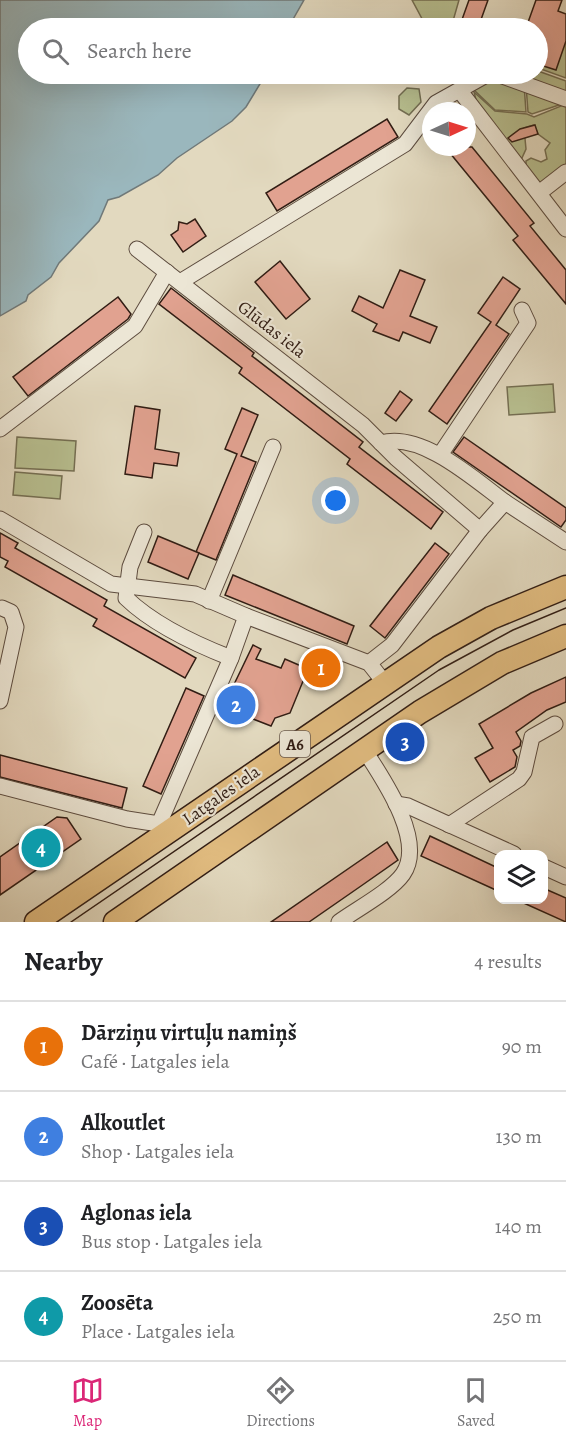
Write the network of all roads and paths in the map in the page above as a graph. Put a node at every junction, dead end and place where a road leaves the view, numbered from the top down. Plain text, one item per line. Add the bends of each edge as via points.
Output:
1 (472, 84) edge
2 (525, 84) edge
3 (460, 91) junction
4 (566, 99) edge
5 (566, 172) edge
6 (539, 193) junction
7 (566, 229) edge
8 (137, 249) dead end
9 (174, 277) junction
10 (522, 310) dead end
11 (0, 429) edge
12 (381, 443) junction
13 (273, 447) dead end
14 (440, 455) junction
15 (505, 502) junction
16 (0, 519) edge
17 (480, 530) junction
18 (144, 532) dead end
19 (566, 542) edge
20 (127, 586) junction
21 (566, 587) edge
22 (208, 601) junction
23 (2, 608) dead end
24 (246, 616) junction
25 (566, 636) edge
26 (231, 658) junction
27 (369, 663) junction
28 (384, 682) junction
29 (0, 701) edge
30 (555, 724) dead end
31 (365, 751) junction
32 (1, 791) edge
33 (396, 804) junction
34 (449, 825) junction
35 (163, 829) junction
36 (503, 850) edge
37 (548, 869) edge
38 (566, 877) edge
39 (36, 922) edge
40 (115, 922) edge
41 (339, 922) edge

1 - 3 street
2 - 4 street
3 - 6 street
3 - 9 street via 436,103 405,144
5 - 6 street
6 - 7 street
8 - 9 street, Glūdas iela
9 - 11 street via 135,326
9 - 12 street, Glūdas iela
10 - 14 street via 528,323
12 - 14 street via 393,439
12 - 17 street, Glūdas iela
13 - 22 street
14 - 15 street
15 - 17 street
15 - 19 street
16 - 20 street via 111,584
17 - 27 street via 393,645
18 - 20 street
20 - 22 street via 195,594
20 - 26 street via 126,598 140,611
21 - 28 highway, Latgales iela / A6 via 491,618
22 - 24 street
23 - 29 street via 11,612 16,627
24 - 26 street
24 - 27 street
25 - 31 highway, A6 via 475,678
26 - 35 street
27 - 28 street
28 - 35 highway, Latgales iela / A6
30 - 34 street via 532,737 519,779
31 - 33 street
31 - 40 highway, A6
32 - 35 street
33 - 34 street
33 - 41 street via 408,834 409,859 404,873
34 - 36 street
35 - 39 highway, Latgales iela / A6
37 - 38 street

